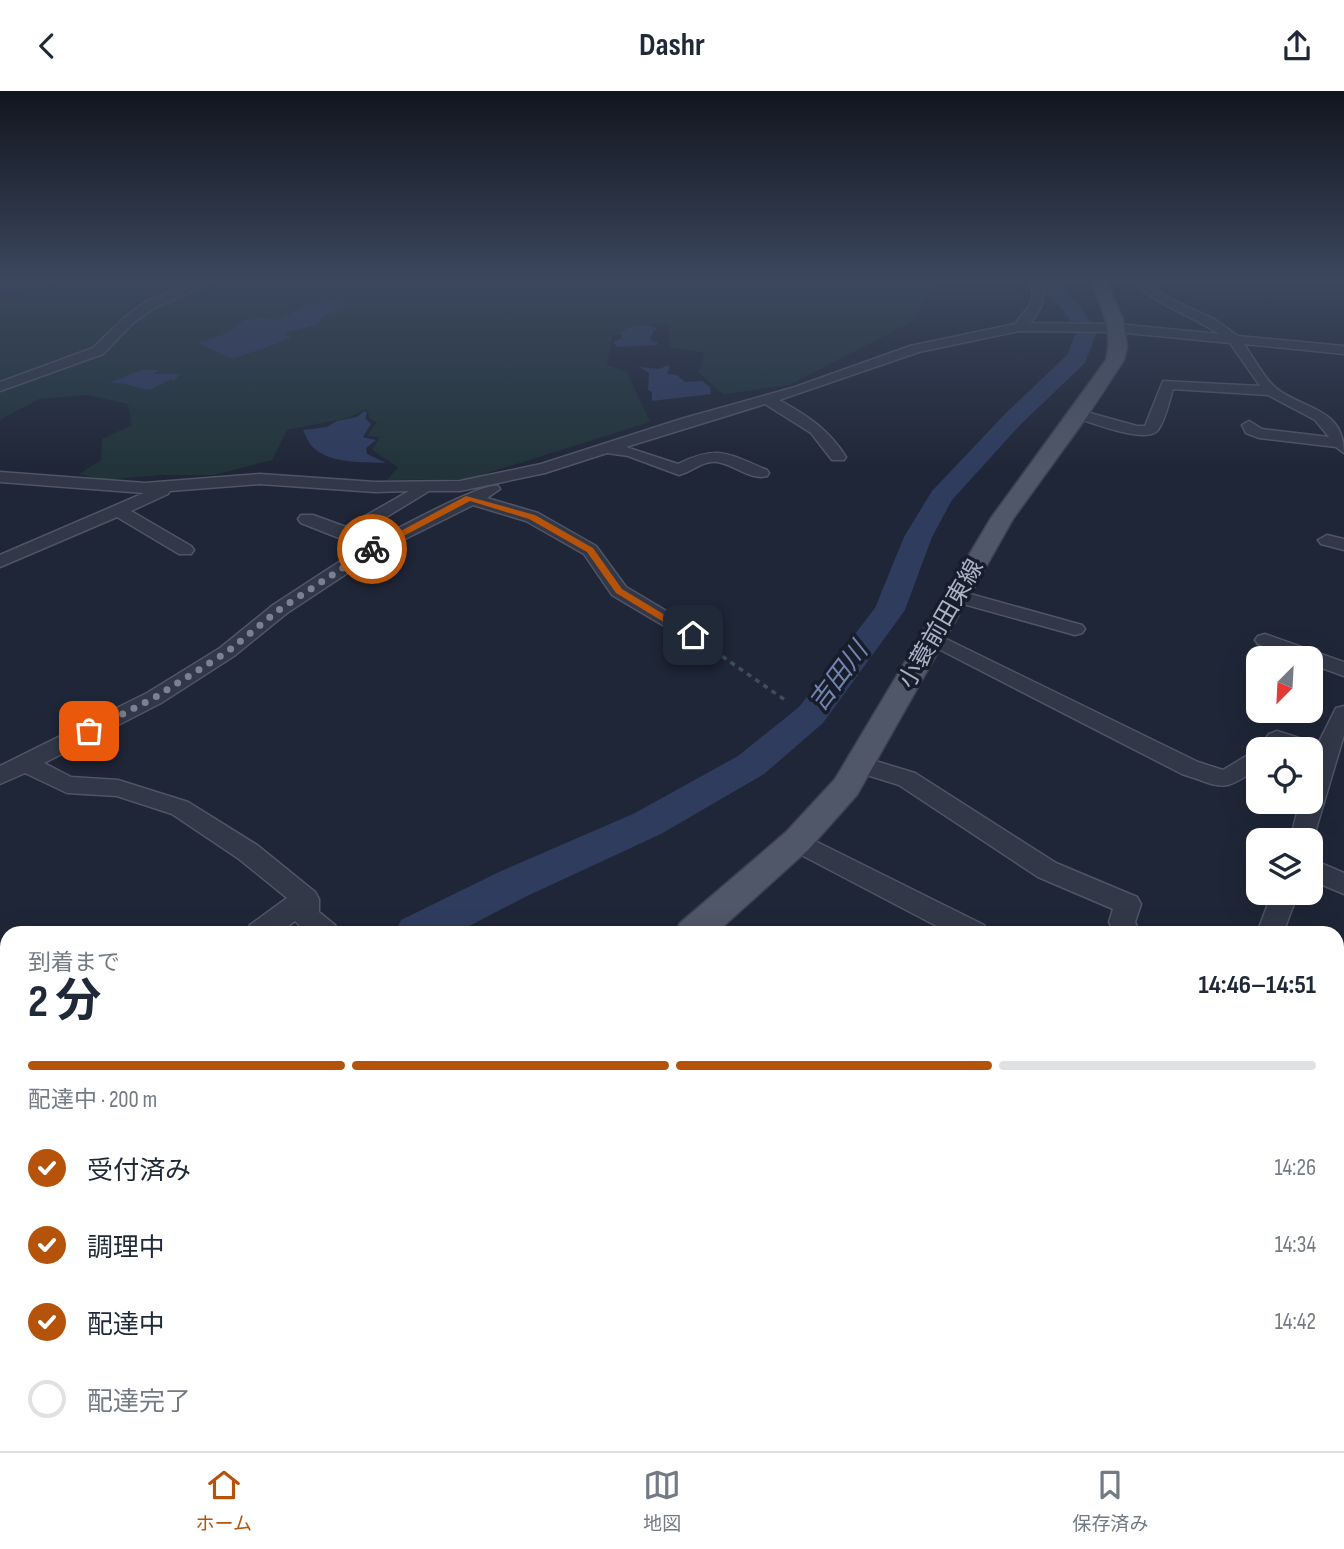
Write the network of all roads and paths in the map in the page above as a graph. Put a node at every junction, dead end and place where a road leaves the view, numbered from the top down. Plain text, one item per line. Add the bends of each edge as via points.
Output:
1 (111, 342) edge
2 (946, 342) edge
3 (1118, 342) edge
4 (1236, 342) edge
5 (1274, 342) edge
6 (1344, 350) edge
7 (0, 387) edge
8 (1271, 391) junction
9 (768, 400) junction
10 (1079, 414) junction
11 (1249, 425) dead end
12 (1343, 445) edge
13 (604, 448) junction
14 (838, 457) dead end
15 (761, 473) dead end
16 (0, 477) edge
17 (514, 477) junction
18 (174, 485) junction
19 (423, 488) junction
20 (469, 498) junction
21 (118, 510) junction
22 (307, 519) dead end
23 (347, 533) junction
24 (375, 547) junction
25 (185, 550) dead end
26 (0, 562) edge
27 (956, 596) junction
28 (1075, 629) dead end
29 (693, 635) joint
30 (934, 639) junction
31 (1265, 640) dead end
32 (1344, 669) edge
33 (785, 700) dead end
34 (1344, 713) edge
35 (1323, 743) edge
36 (10, 764) edge
37 (859, 764) junction
38 (1246, 765) edge
39 (797, 841) junction
40 (1323, 874) edge
41 (1344, 884) edge
42 (306, 899) junction
43 (1280, 905) edge
44 (269, 926) edge
45 (318, 926) edge
46 (708, 926) edge
47 (961, 926) edge
48 (1124, 926) edge
49 (1273, 926) edge

1 - 7 street
2 - 9 street
3 - 10 main road, 小蓑前田東線 via 1115,360
4 - 8 street
5 - 6 street
8 - 10 street via 1168,384 1151,430 1136,431
8 - 12 street via 1320,417
9 - 13 street
9 - 14 street via 809,422
10 - 27 main road, 小蓑前田東線 via 1002,518
11 - 12 street via 1259,433
13 - 15 street via 631,452 679,470 705,457 721,457
13 - 17 street
16 - 18 street via 121,487
17 - 19 street
17 - 20 street
18 - 19 street via 261,479
18 - 21 street
19 - 23 street
20 - 24 street
20 - 29 street via 532,517 590,550 619,591
21 - 25 street
21 - 26 street
22 - 23 street
23 - 24 street
24 - 36 street via 154,698
27 - 28 street
27 - 30 main road, 小蓑前田東線
29 - 33 path
30 - 37 main road, 小蓑前田東線
30 - 38 street via 1190,768 1226,779
31 - 32 street
34 - 35 street
36 - 42 street via 67,785 118,788 180,808 248,852
37 - 39 main road, 小蓑前田東線 via 846,787
37 - 48 street via 907,779 1047,870 1128,904
39 - 46 main road, 小蓑前田東線
39 - 47 street
40 - 41 street
42 - 44 street
42 - 45 street via 306,915
43 - 49 street

